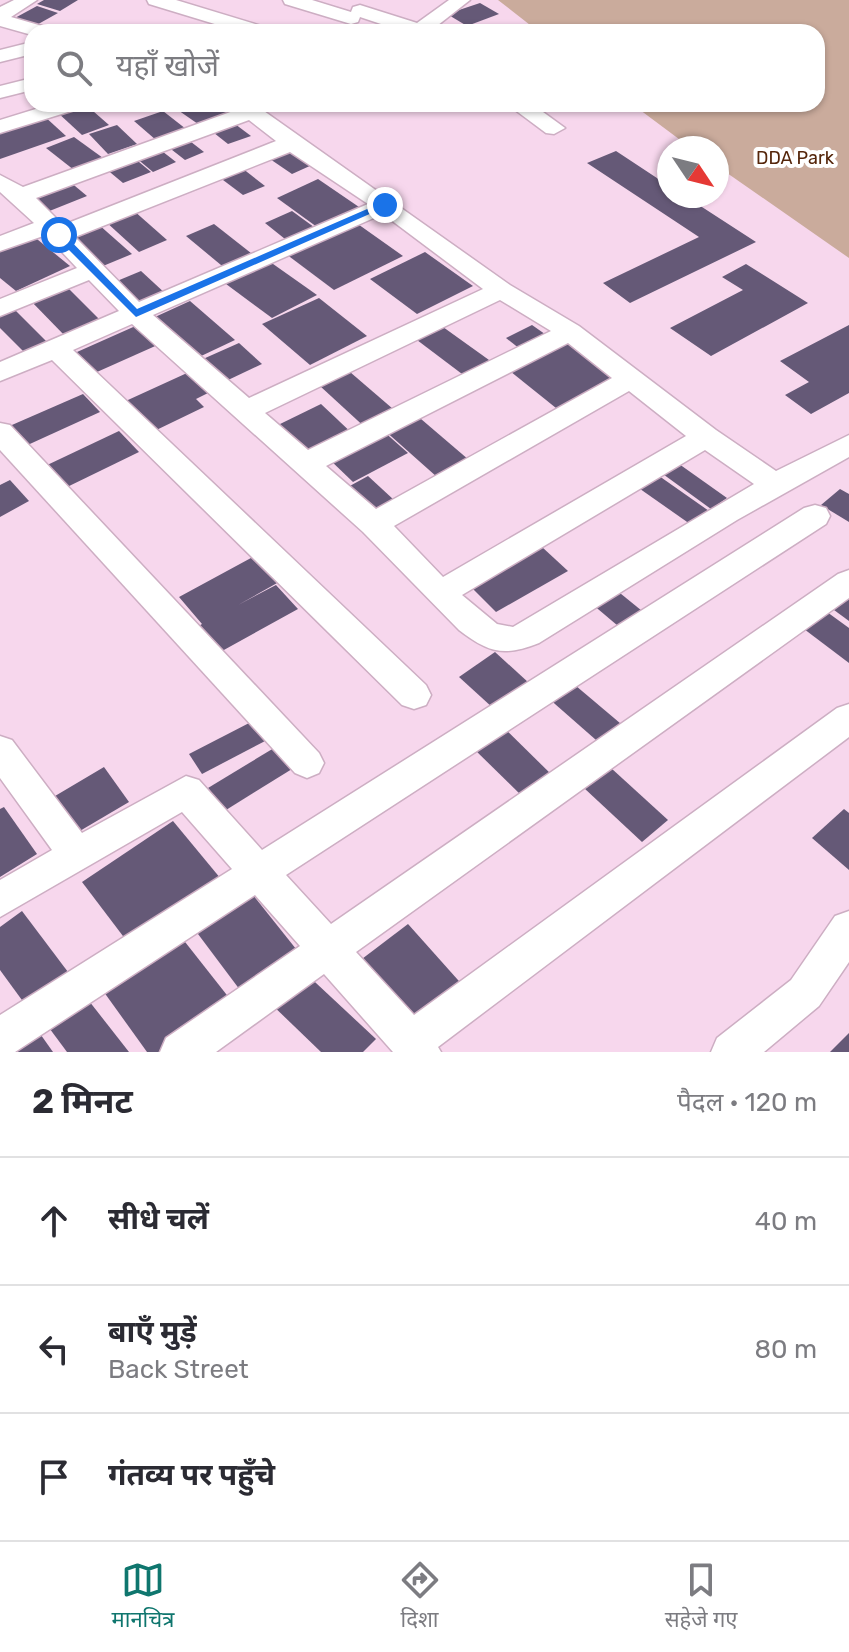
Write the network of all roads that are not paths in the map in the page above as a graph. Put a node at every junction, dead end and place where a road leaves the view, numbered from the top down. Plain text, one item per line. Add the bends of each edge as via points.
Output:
1 (156, 0) edge
2 (292, 0) edge
3 (461, 0) edge
4 (22, 1) edge
5 (362, 10) edge
6 (0, 18) edge
7 (235, 24) edge
8 (342, 24) edge
9 (405, 24) edge
10 (431, 24) edge
11 (24, 26) edge
12 (24, 50) edge
13 (0, 56) edge
14 (24, 86) edge
15 (0, 92) edge
16 (48, 112) edge
17 (234, 112) edge
18 (251, 112) edge
19 (530, 112) edge
20 (0, 127) edge
21 (554, 128) dead end
22 (292, 143) junction
23 (10, 189) edge
24 (385, 205) junction
25 (54, 230) junction
26 (0, 244) edge
27 (93, 270) junction
28 (501, 290) junction
29 (0, 308) edge
30 (136, 314) junction
31 (570, 332) junction
32 (55, 348) junction
33 (0, 372) edge
34 (630, 379) junction
35 (245, 411) junction
36 (0, 432) edge
37 (706, 437) junction
38 (849, 445) edge
39 (307, 463) junction
40 (773, 483) junction
41 (815, 516) dead end
42 (374, 524) junction
43 (849, 582) edge
44 (440, 593) junction
45 (414, 695) dead end
46 (849, 718) edge
47 (0, 750) edge
48 (307, 763) dead end
49 (77, 856) junction
50 (258, 871) junction
51 (0, 900) edge
52 (849, 929) edge
53 (329, 949) junction
54 (0, 1038) edge
55 (416, 1047) edge
56 (181, 1052) edge
57 (732, 1052) edge

1 - 7 street
2 - 5 street
3 - 10 street
4 - 6 street
5 - 8 street
5 - 9 street
6 - 11 street
12 - 13 street
14 - 15 street
16 - 20 street
17 - 23 street
18 - 22 street
19 - 21 street
22 - 24 street
22 - 25 street
23 - 25 street
24 - 28 street
24 - 30 street
25 - 26 street
25 - 27 street
27 - 29 street
27 - 30 street
28 - 31 street
28 - 35 street
30 - 32 street
30 - 35 street
31 - 34 street
31 - 39 street
32 - 33 street
32 - 45 street
34 - 37 street
34 - 42 street
35 - 39 street
36 - 48 street
37 - 40 street
37 - 44 street
38 - 40 street
39 - 42 street
40 - 44 street via 656,558 511,640 485,633
41 - 50 street
42 - 44 street
43 - 53 street
46 - 55 street
47 - 49 street
49 - 50 street via 186,791
49 - 51 street
50 - 53 street
50 - 54 street
52 - 57 street via 805,993
53 - 55 street
53 - 56 street

